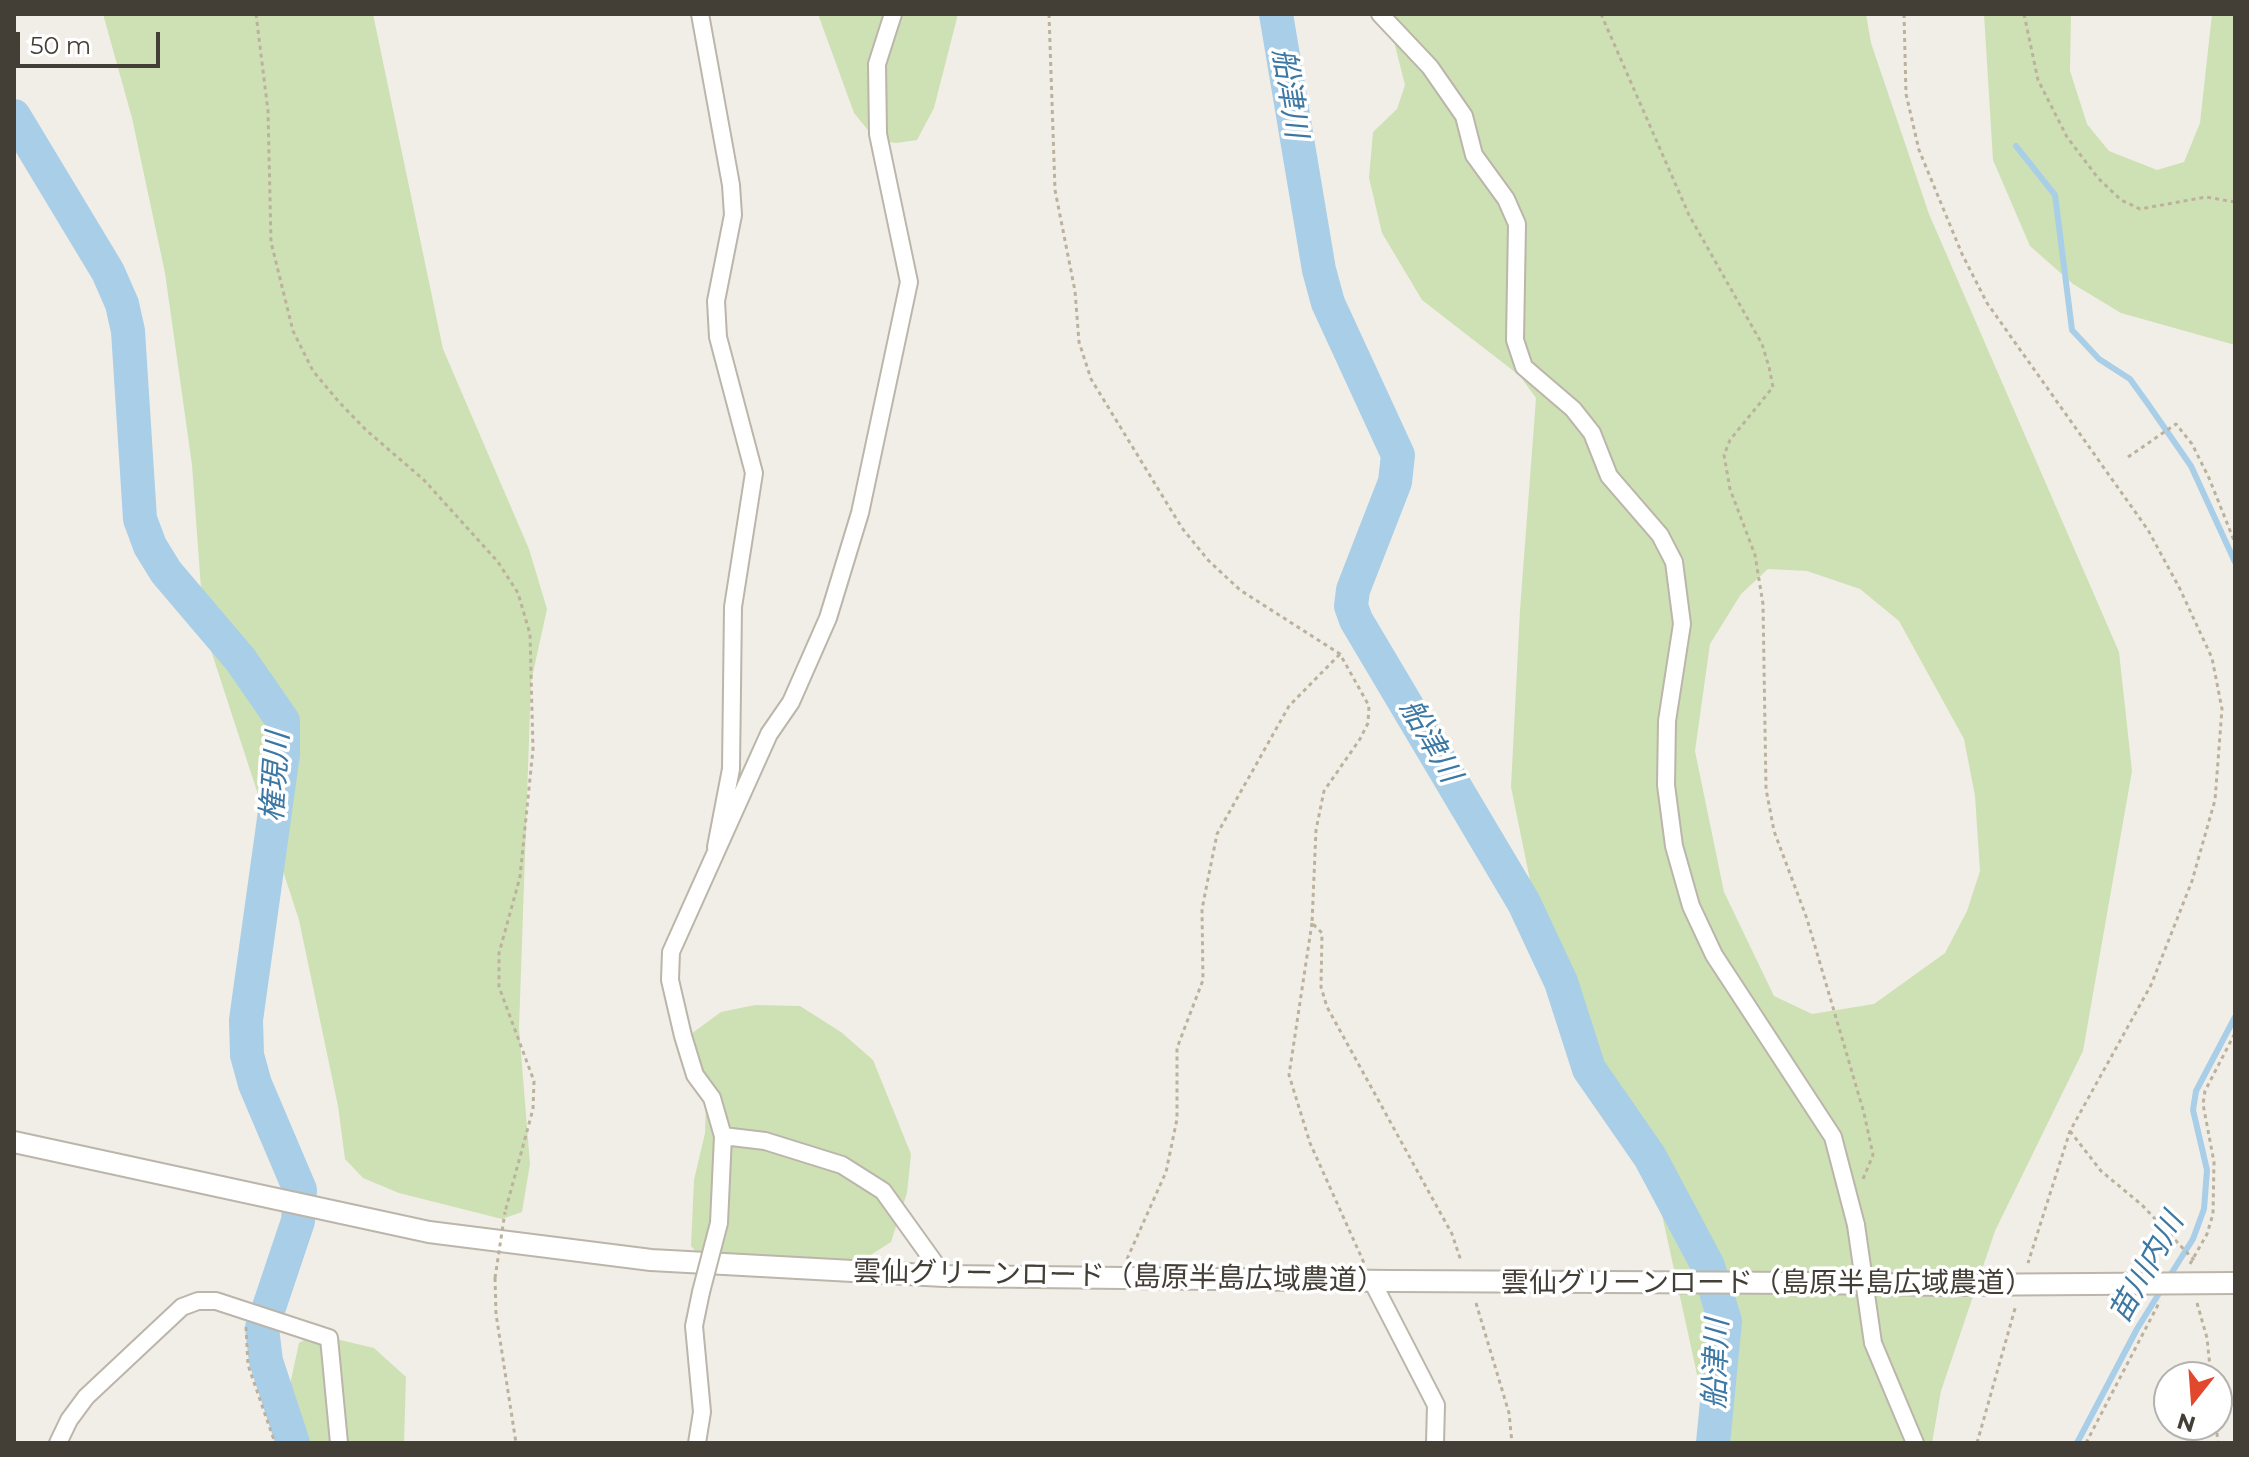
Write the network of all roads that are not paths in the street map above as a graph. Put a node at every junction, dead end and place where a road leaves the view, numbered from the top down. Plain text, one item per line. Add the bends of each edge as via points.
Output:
1 (700, 14) edge
2 (893, 14) edge
3 (1380, 14) edge
4 (719, 851) junction
5 (723, 1136) junction
6 (14, 1142) edge
7 (944, 1276) junction
8 (1382, 1281) junction
9 (2235, 1283) edge
10 (58, 1443) edge
11 (339, 1443) edge
12 (697, 1443) edge
13 (1435, 1443) edge
14 (1915, 1443) edge

1 - 4 street via 733,215 716,301 718,337 754,473 733,607 731,769 715,839
2 - 4 street via 877,64 878,134 909,282 894,357 860,513 828,618 791,702 769,734
3 - 14 street, bridge via 1430,67 1464,116 1474,155 1517,224 1515,340 1524,367 1592,433 1609,476 1660,535 1674,562 1682,624 1667,721 1666,785 1674,846 1691,906 1714,955 1833,1137 1856,1225 1873,1343
4 - 5 street via 671,952 670,980 695,1075 712,1098
5 - 7 street via 765,1141 842,1165 883,1191
5 - 12 street, bridge via 719,1223 694,1326 702,1412
6 - 7 street, 雲仙グリーンロード（島原半島広域農道） via 429,1232 651,1260
7 - 8 street, 雲仙グリーンロード（島原半島広域農道）
8 - 9 street, 雲仙グリーンロード（島原半島広域農道）, bridge
8 - 13 street via 1436,1405
10 - 11 street via 86,1397 182,1307 198,1301 216,1301 329,1338

